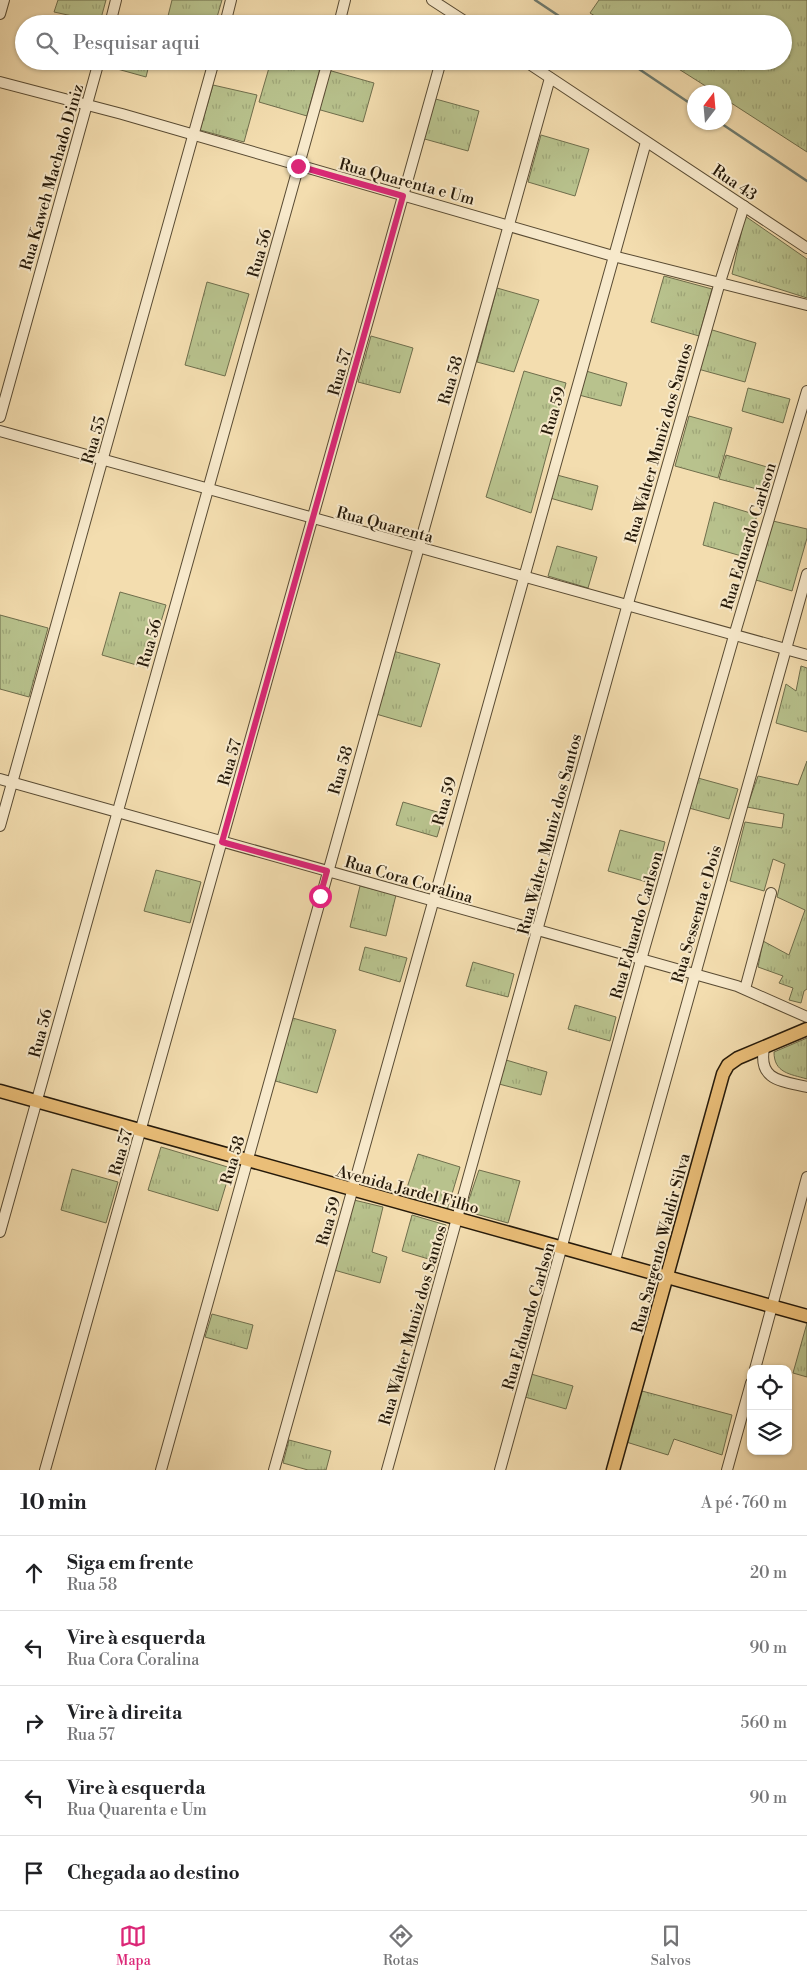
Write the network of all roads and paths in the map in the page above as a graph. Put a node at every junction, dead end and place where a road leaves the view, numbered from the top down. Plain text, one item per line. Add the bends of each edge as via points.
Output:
1 (4, 0) edge
2 (116, 0) edge
3 (231, 0) edge
4 (345, 0) edge
5 (432, 0) edge
6 (0, 14) edge
7 (112, 15) edge
8 (227, 15) edge
9 (341, 15) edge
10 (449, 15) edge
11 (97, 70) edge
12 (212, 70) edge
13 (325, 70) edge
14 (438, 70) edge
15 (538, 70) edge
16 (550, 78) junction
17 (0, 82) edge
18 (87, 106) junction
19 (194, 135) junction
20 (646, 142) junction
21 (298, 166) junction
22 (403, 196) junction
23 (744, 206) junction
24 (509, 224) junction
25 (807, 248) edge
26 (613, 256) junction
27 (720, 282) junction
28 (807, 305) edge
29 (807, 391) edge
30 (0, 417) edge
31 (0, 431) edge
32 (103, 459) junction
33 (208, 490) junction
34 (313, 519) junction
35 (418, 548) junction
36 (807, 574) edge
37 (522, 577) junction
38 (628, 606) junction
39 (734, 636) junction
40 (786, 649) junction
41 (807, 655) edge
42 (0, 780) edge
43 (12, 783) junction
44 (117, 812) junction
45 (0, 826) edge
46 (222, 842) junction
47 (327, 871) junction
48 (771, 893) dead end
49 (432, 901) junction
50 (538, 931) junction
51 (641, 960) junction
52 (694, 975) junction
53 (745, 989) junction
54 (807, 1016) edge
55 (807, 1029) edge
56 (764, 1048) junction
57 (807, 1087) edge
58 (0, 1091) edge
59 (36, 1102) junction
60 (142, 1131) junction
61 (247, 1160) junction
62 (807, 1177) edge
63 (352, 1191) junction
64 (458, 1219) junction
65 (0, 1232) edge
66 (563, 1247) junction
67 (615, 1262) junction
68 (668, 1276) junction
69 (772, 1306) junction
70 (807, 1316) edge
71 (756, 1365) edge
72 (747, 1397) edge
73 (45, 1470) edge
74 (161, 1470) edge
75 (274, 1470) edge
76 (387, 1470) edge
77 (500, 1470) edge
78 (613, 1470) edge
79 (726, 1470) edge

1 - 6 street
2 - 7 street
3 - 8 street
4 - 9 street
5 - 10 street
11 - 18 street, Rua Kaweh Machado Diniz
12 - 19 street, Rua 55
13 - 21 street, Rua 56
14 - 22 street, Rua 57
15 - 16 street, Rua 43
16 - 20 street, Rua 43
16 - 24 street, Rua 58
17 - 18 street, Rua Quarenta e Um
18 - 19 street, Rua Quarenta e Um
18 - 30 street, Rua Kaweh Machado Diniz
19 - 21 street, Rua Quarenta e Um
19 - 32 street, Rua 55
20 - 23 street, Rua 43
20 - 26 street, Rua 59
21 - 22 street, Rua Quarenta e Um
21 - 33 street, Rua 56
22 - 24 street, Rua Quarenta e Um
22 - 34 street, Rua 57
23 - 25 street, Rua 43
23 - 27 street, Rua Walter Muniz dos Santos
24 - 26 street, Rua Quarenta e Um
24 - 35 street, Rua 58
26 - 27 street, Rua Quarenta e Um
26 - 37 street, Rua 59
27 - 28 street, Rua Quarenta e Um
27 - 38 street, Rua Walter Muniz dos Santos
29 - 39 street, Rua Eduardo Carlson
31 - 32 street, Rua Quarenta
32 - 33 street, Rua Quarenta
32 - 43 street, Rua 55
33 - 34 street, Rua Quarenta
33 - 44 street, Rua 56
34 - 35 street, Rua Quarenta
34 - 46 street, Rua 57
35 - 37 street, Rua Quarenta
35 - 47 street, Rua 58
36 - 40 street, Rua Sessenta e Dois
37 - 38 street, Rua Quarenta
37 - 49 street, Rua 59
38 - 39 street, Rua Quarenta
38 - 50 street, Rua Walter Muniz dos Santos
39 - 40 street, Rua Quarenta
39 - 51 street, Rua Eduardo Carlson
40 - 41 street, Rua Quarenta
40 - 52 street, Rua Sessenta e Dois
42 - 43 street, Rua Cora Coralina
43 - 44 street, Rua Cora Coralina
43 - 45 street, Rua 55
44 - 46 street, Rua Cora Coralina
44 - 59 street, Rua 56
46 - 47 street, Rua Cora Coralina
46 - 60 street, Rua 57
47 - 49 street, Rua Cora Coralina
47 - 61 street, Rua 58
48 - 53 street
49 - 50 street, Rua Cora Coralina
49 - 63 street, Rua 59
50 - 51 street, Rua Cora Coralina
50 - 64 street, Rua Walter Muniz dos Santos
51 - 52 street, Rua Cora Coralina
51 - 66 street, Rua Eduardo Carlson
52 - 53 street, Rua Cora Coralina
52 - 67 street, Rua Sessenta e Dois
53 - 54 street, Rua Cora Coralina
55 - 56 main road, Rua Sargento Waldir Silva
56 - 57 street via 762,1061 767,1073 778,1080
56 - 68 main road, Rua Sargento Waldir Silva via 732,1062 722,1074
58 - 59 main road, Avenida Jardel Filho
59 - 60 main road, Avenida Jardel Filho
59 - 65 street, Rua 56
60 - 61 main road, Avenida Jardel Filho
60 - 73 street, Rua 57
61 - 63 main road, Avenida Jardel Filho
61 - 74 street, Rua 58
62 - 69 street
63 - 64 main road, Avenida Jardel Filho
63 - 75 street, Rua 59
64 - 66 main road, Avenida Jardel Filho
64 - 76 street, Rua Walter Muniz dos Santos
66 - 67 main road, Avenida Jardel Filho
66 - 77 street, Rua Eduardo Carlson
67 - 68 main road, Avenida Jardel Filho
68 - 69 main road, Avenida Jardel Filho
68 - 78 main road, Rua Sargento Waldir Silva
69 - 70 main road, Avenida Jardel Filho
69 - 71 street
72 - 79 street

